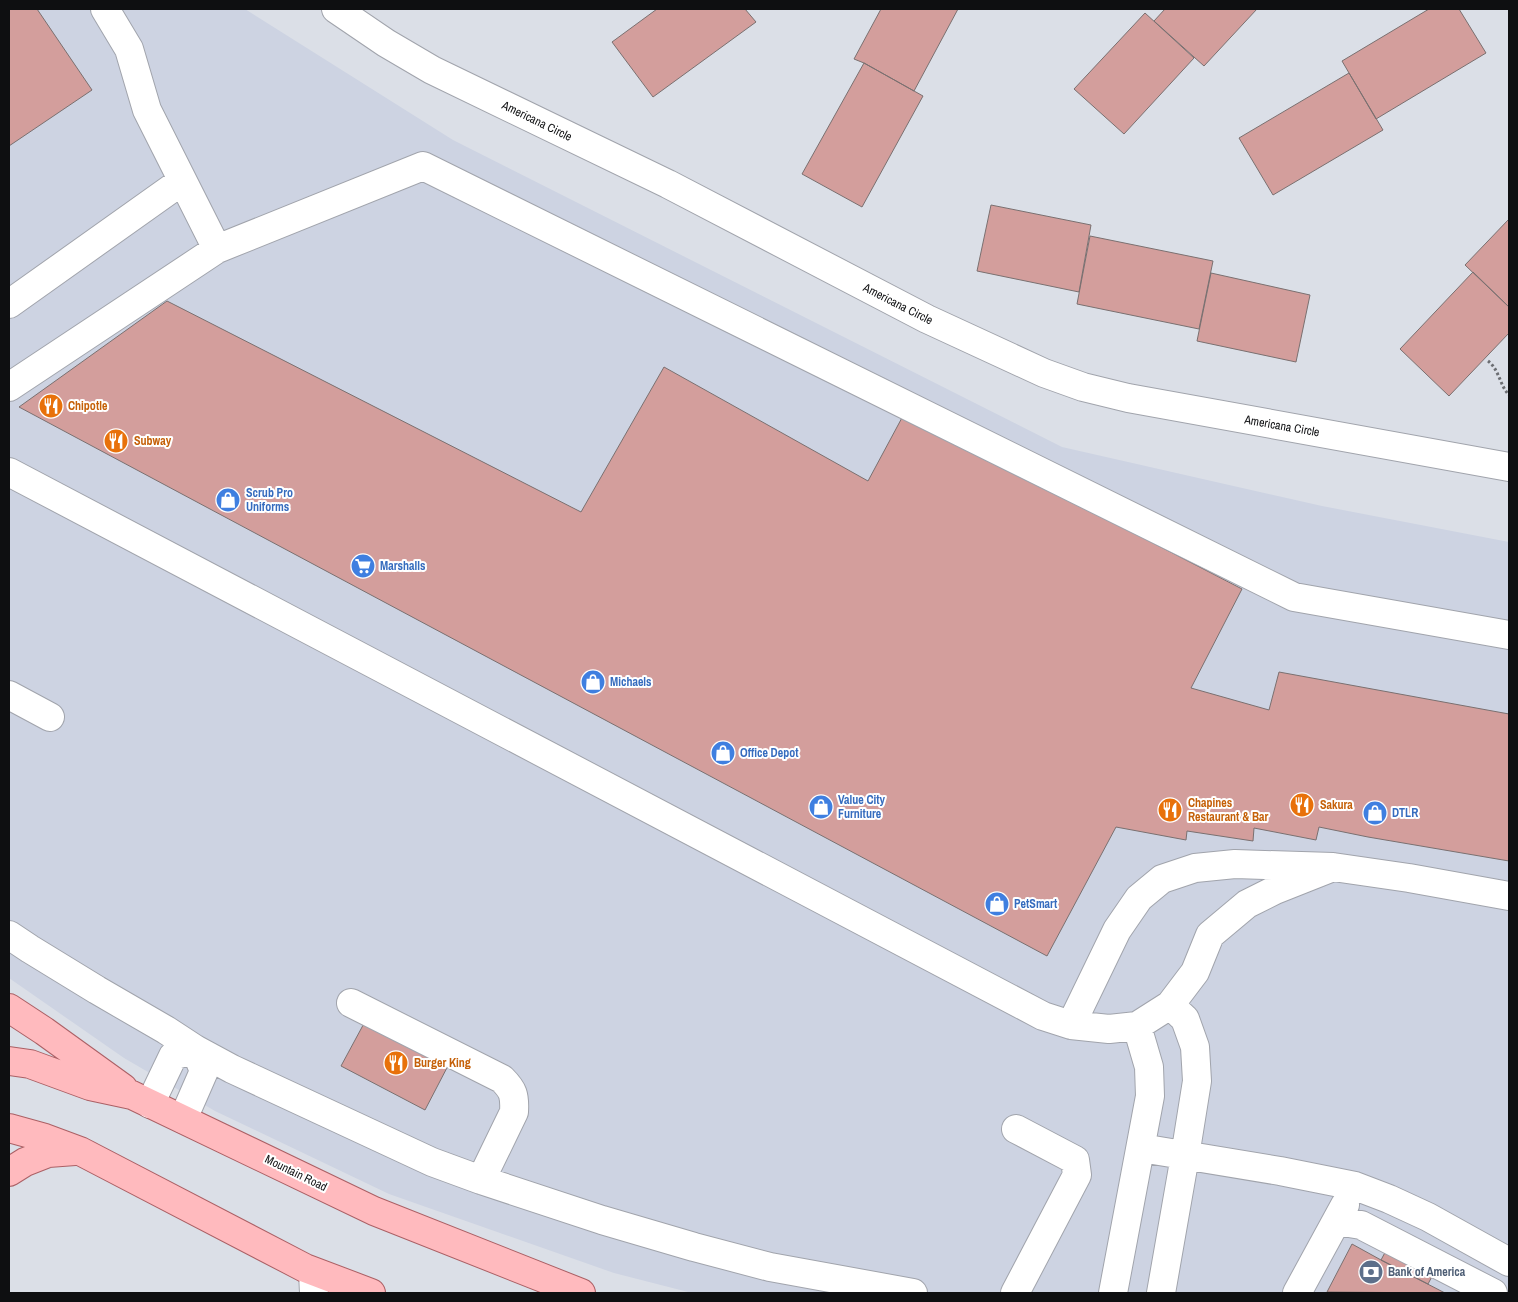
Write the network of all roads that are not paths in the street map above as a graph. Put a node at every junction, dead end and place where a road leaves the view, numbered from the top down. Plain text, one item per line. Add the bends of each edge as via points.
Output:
1 (105, 9) edge
2 (336, 9) edge
3 (182, 181) junction
4 (217, 249) junction
5 (9, 304) edge
6 (9, 387) edge
7 (1509, 467) edge
8 (9, 472) edge
9 (1509, 634) edge
10 (9, 695) edge
11 (50, 716) dead end
12 (1333, 867) junction
13 (1509, 896) edge
14 (9, 935) edge
15 (351, 1003) dead end
16 (1170, 1005) junction
17 (9, 1008) edge
18 (1070, 1025) junction
19 (1137, 1026) junction
20 (195, 1049) junction
21 (9, 1061) edge
22 (141, 1099) junction
23 (183, 1119) junction
24 (9, 1128) edge
25 (1016, 1129) dead end
26 (1141, 1148) junction
27 (80, 1151) junction
28 (1185, 1156) junction
29 (9, 1172) edge
30 (481, 1180) junction
31 (1355, 1186) junction
32 (1336, 1221) junction
33 (1509, 1262) edge
34 (314, 1282) edge
35 (371, 1293) edge
36 (581, 1293) edge
37 (913, 1293) edge
38 (1015, 1293) edge
39 (1113, 1293) edge
40 (1161, 1293) edge
41 (1297, 1293) edge
42 (1493, 1293) edge

1 - 3 street via 129,48 147,110
2 - 7 street, Americana Circle via 432,70 668,184 927,320 1044,373 1128,398
3 - 4 street
3 - 5 street
4 - 6 street
4 - 9 street via 423,166 1294,597
8 - 18 street via 1043,1016
10 - 11 street
12 - 13 street
12 - 16 street via 1247,904 1210,935 1195,972
12 - 18 street via 1235,864 1195,868 1162,879 1139,898 1117,930
14 - 20 street
15 - 30 street via 502,1079 511,1088 515,1099 514,1112
16 - 19 street
16 - 28 street via 1185,1020 1195,1047 1196,1081
17 - 22 main road
18 - 19 street via 1109,1029
19 - 26 street via 1149,1068 1150,1096
20 - 22 street via 173,1056
20 - 23 street via 204,1071
20 - 30 street via 432,1162
21 - 22 main road, Mountain Road via 30,1064 90,1086
22 - 23 main road, Mountain Road
23 - 36 main road, Mountain Road via 374,1211
24 - 27 main road
25 - 38 street via 1075,1160 1077,1175
26 - 28 street
26 - 39 street
27 - 29 main road via 48,1153
27 - 34 main road
28 - 31 street
28 - 40 street
30 - 37 street via 602,1220 770,1267
31 - 32 street
31 - 33 street via 1428,1217
32 - 41 street
32 - 42 street via 1361,1225
34 - 35 main road

